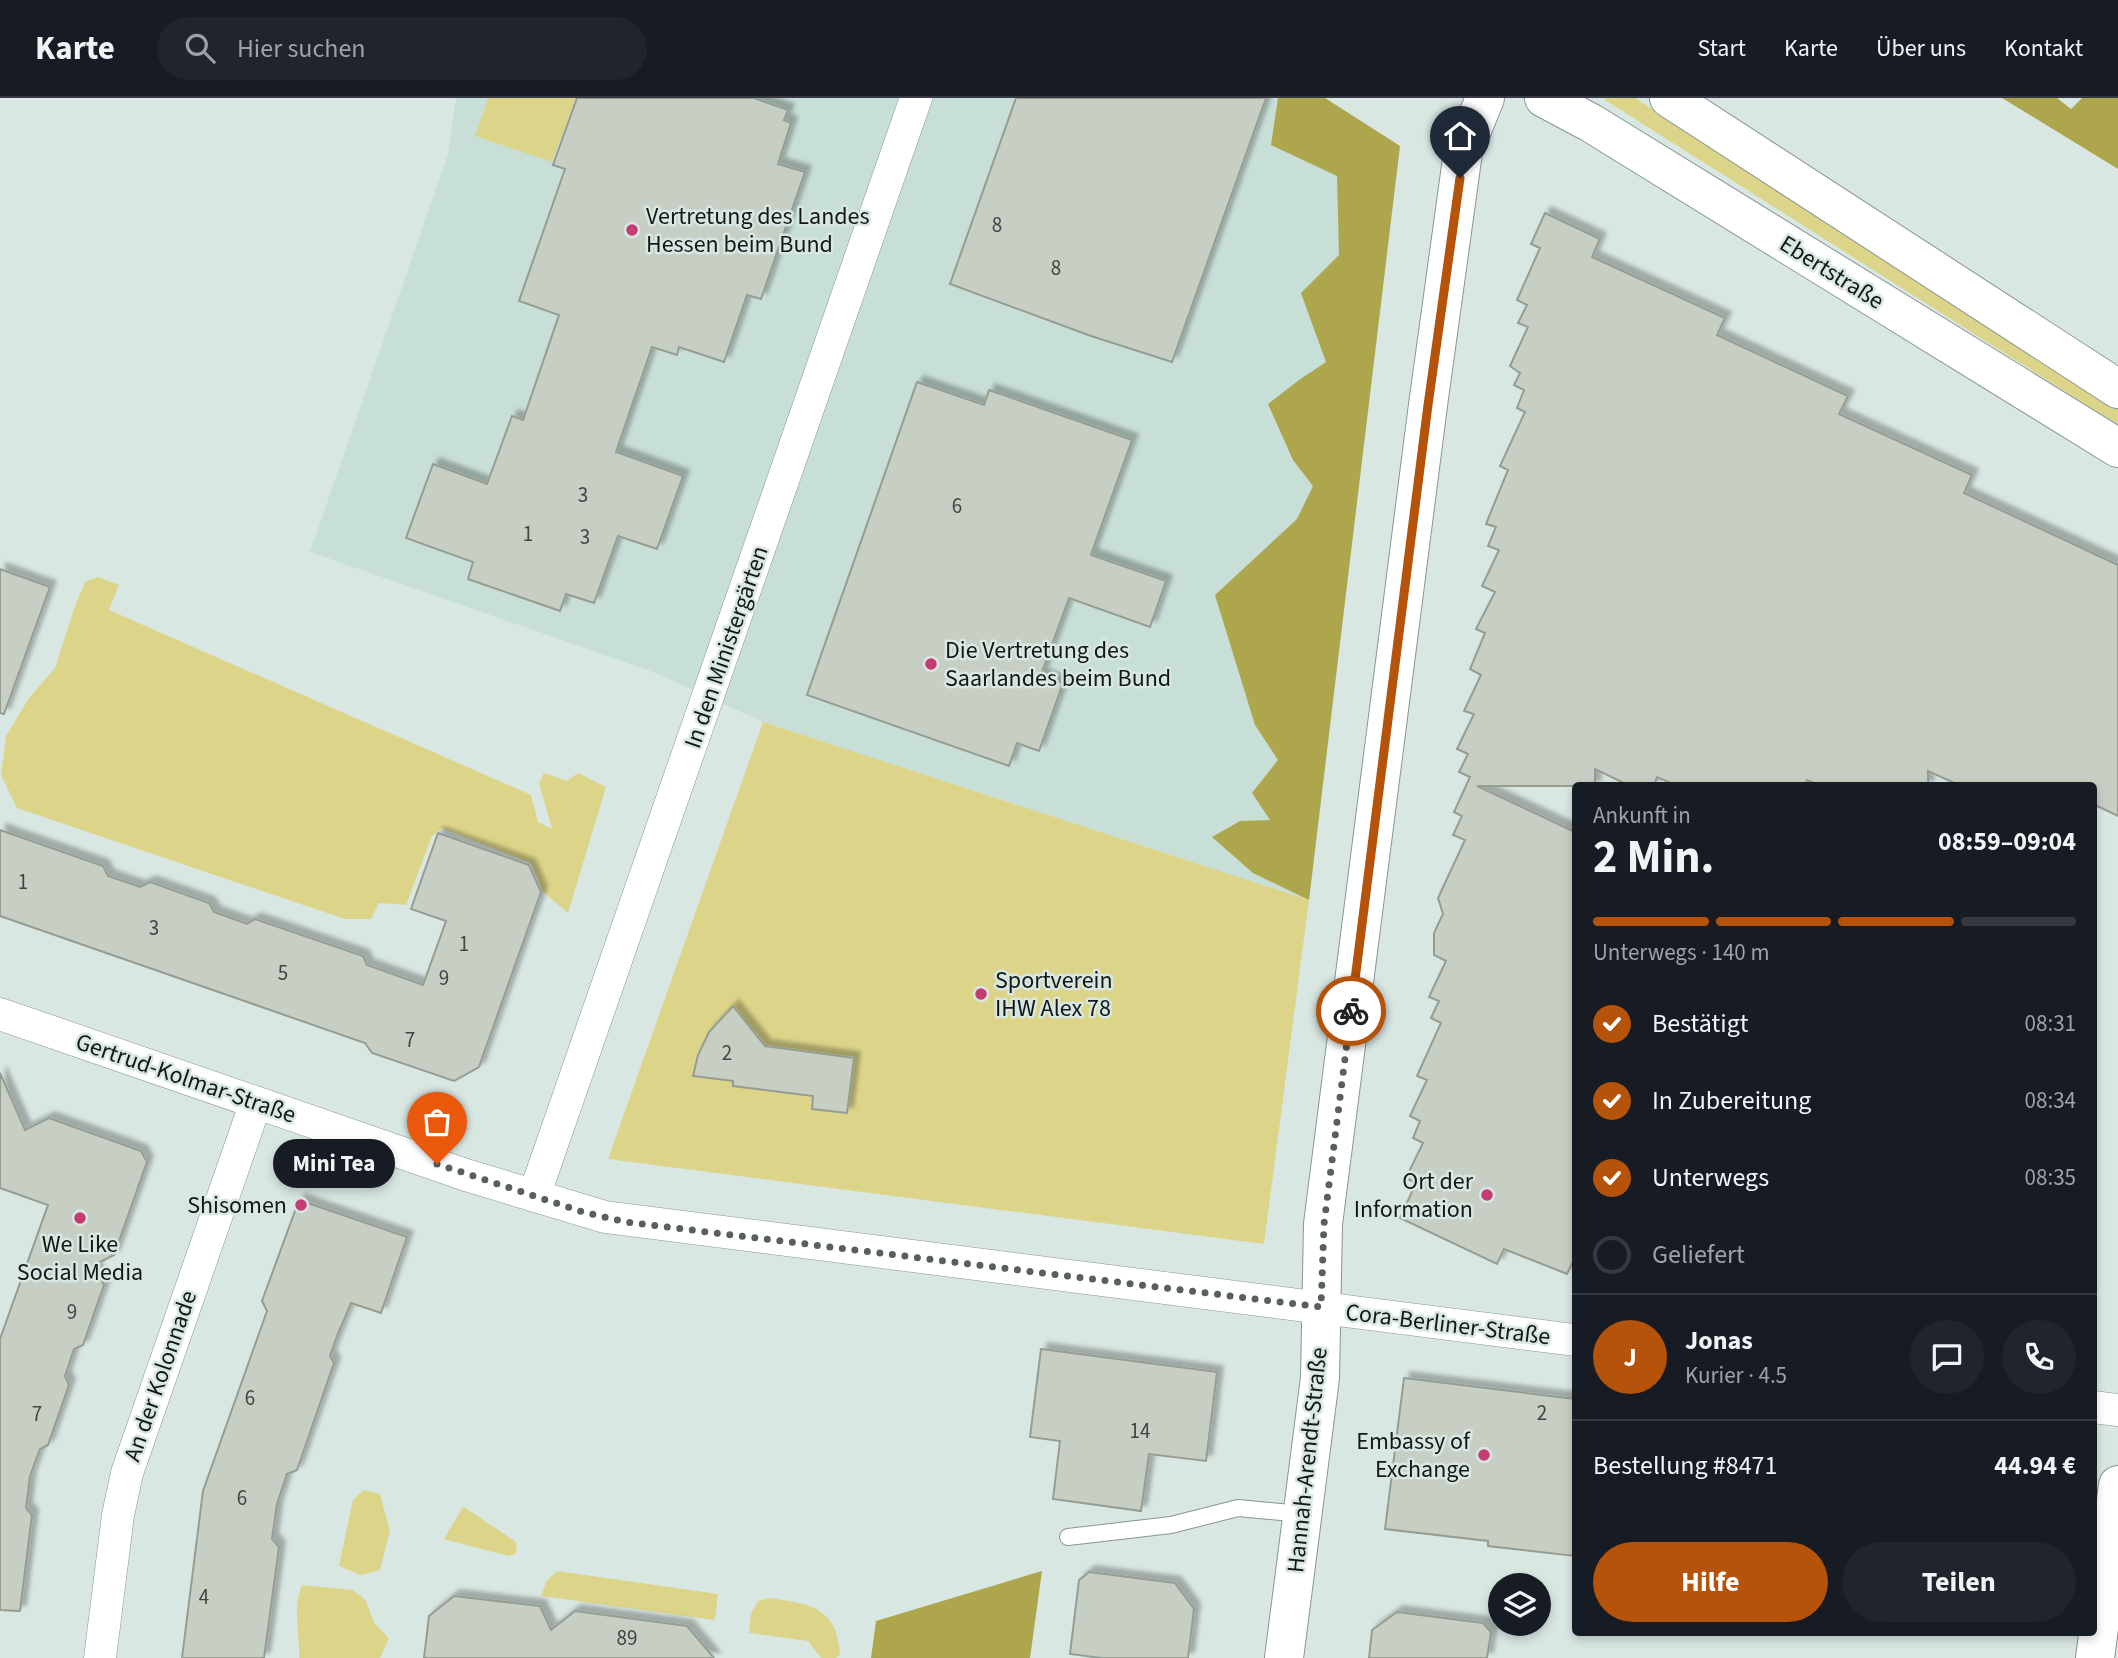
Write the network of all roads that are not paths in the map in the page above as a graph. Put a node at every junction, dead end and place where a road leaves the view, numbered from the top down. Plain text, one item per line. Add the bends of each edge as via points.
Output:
1 (916, 98) edge
2 (1485, 98) edge
3 (1544, 98) edge
4 (1669, 98) edge
5 (2118, 388) edge
6 (2118, 448) edge
7 (0, 1014) edge
8 (256, 1102) junction
9 (534, 1196) junction
10 (1321, 1307) junction
11 (1572, 1340) edge
12 (2097, 1407) edge
13 (2118, 1410) edge
14 (2118, 1485) edge
15 (1302, 1514) junction
16 (1068, 1536) dead end
17 (100, 1658) edge
18 (1284, 1658) edge
19 (2095, 1658) edge

1 - 9 street, In den Ministergärten
2 - 10 street, Hannah-Arendt-Straße via 1463,152 1430,392 1324,1224
3 - 6 street, Ebertstraße
4 - 5 street
7 - 8 street, Gertrud-Kolmar-Straße
8 - 9 street, Gertrud-Kolmar-Straße
8 - 17 street, An der Kolonnade via 125,1480
9 - 10 street, Gertrud-Kolmar-Straße via 626,1222
10 - 11 street, Cora-Berliner-Straße
10 - 15 street, Hannah-Arendt-Straße via 1320,1378
12 - 13 street
14 - 19 street
15 - 16 lane via 1238,1508 1171,1525
15 - 18 street, Hannah-Arendt-Straße

